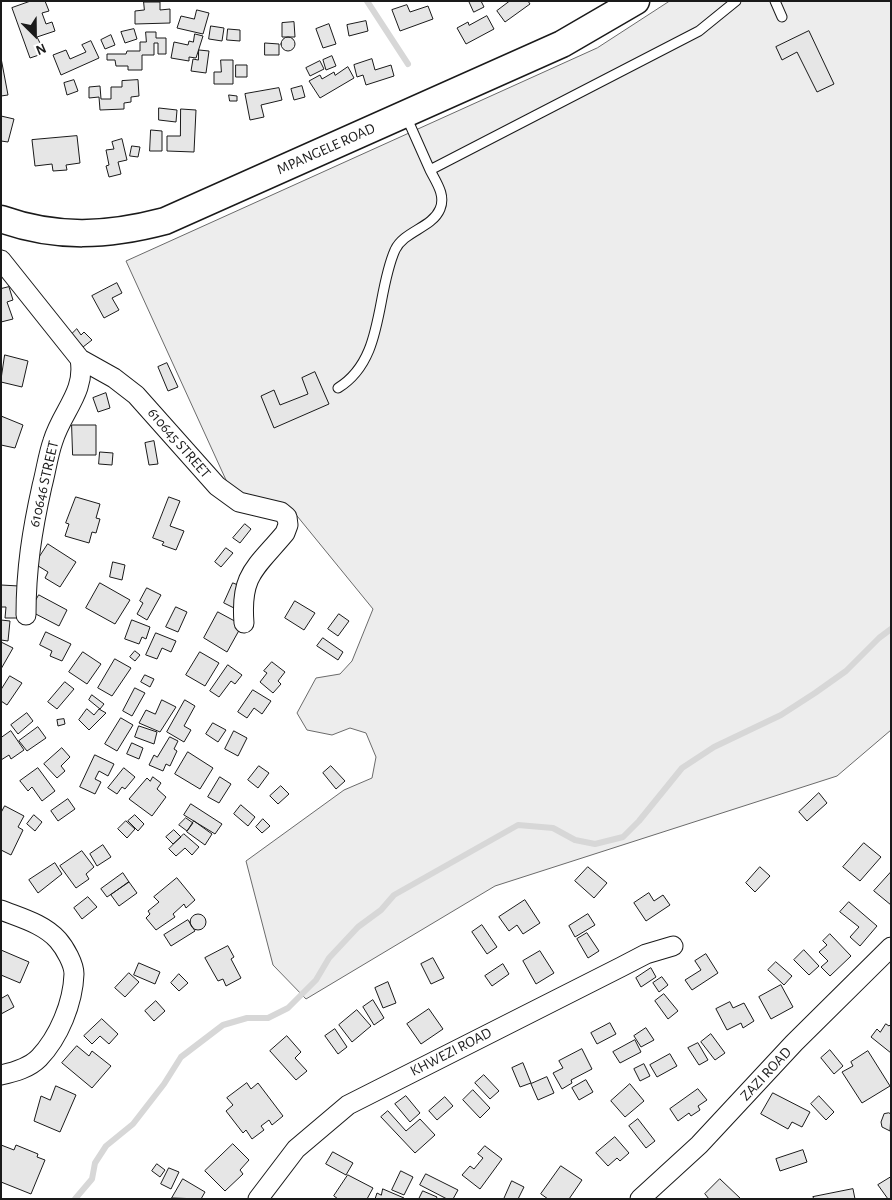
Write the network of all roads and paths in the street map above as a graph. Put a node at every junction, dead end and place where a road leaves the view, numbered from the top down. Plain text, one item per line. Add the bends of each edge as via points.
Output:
1 (636, 1) edge
2 (736, 1) edge
3 (775, 1) edge
4 (782, 17) dead end
5 (405, 114) junction
6 (430, 170) junction
7 (1, 219) edge
8 (1, 260) edge
9 (80, 359) junction
10 (338, 388) dead end
11 (26, 615) dead end
12 (244, 623) dead end
13 (1, 910) edge
14 (673, 946) dead end
15 (891, 947) edge
16 (1, 1075) edge
17 (258, 1199) edge
18 (640, 1199) edge

1 - 5 street, MPANGELE ROAD via 562,44
2 - 6 lane via 699,31
3 - 4 lane
5 - 6 lane
5 - 7 street, MPANGELE ROAD via 186,212 143,227 68,234
6 - 10 lane via 442,194 440,209 434,218 396,247 365,361 352,380
8 - 9 street, 610645 STREET
9 - 11 street, 610646 STREET via 81,383 53,441 33,527 26,573
9 - 12 street, 610645 STREET via 136,395 217,486 239,502 281,512 287,517 286,533 248,578 242,600
13 - 16 street via 46,928 62,946 74,972 65,1016 54,1037 39,1058 26,1067
14 - 17 street, KHWEZI ROAD via 629,962 348,1105 296,1149
15 - 18 street, ZAZI ROAD via 794,1043 699,1145

